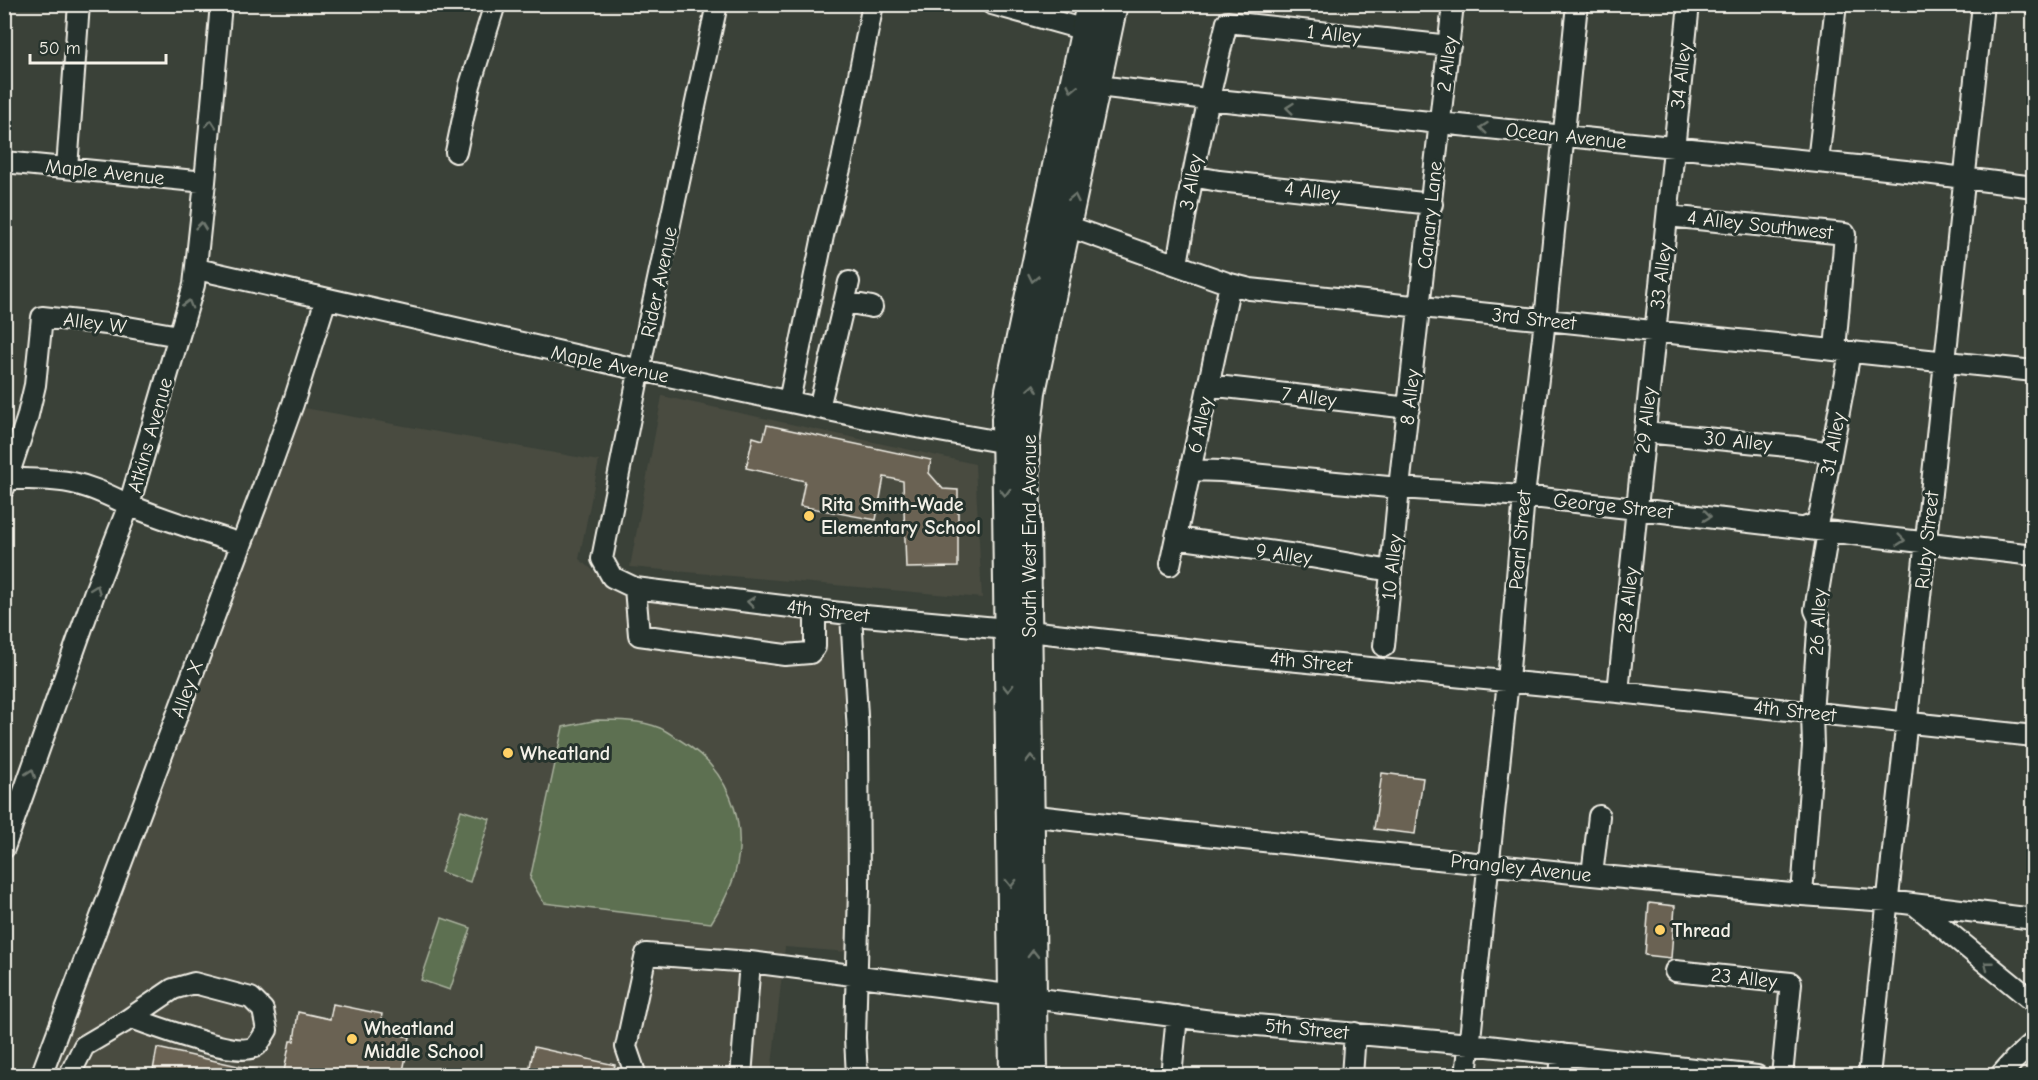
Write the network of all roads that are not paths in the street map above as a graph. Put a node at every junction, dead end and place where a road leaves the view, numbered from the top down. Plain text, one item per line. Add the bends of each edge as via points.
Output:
1 (79, 4) edge
2 (221, 4) edge
3 (495, 4) edge
4 (717, 4) edge
5 (873, 4) edge
6 (992, 4) edge
7 (1090, 4) edge
8 (1114, 4) edge
9 (1453, 4) edge
10 (1577, 4) edge
11 (1689, 4) edge
12 (1836, 4) edge
13 (1983, 4) edge
14 (1096, 34) junction
15 (1450, 46) junction
16 (1098, 86) junction
17 (1207, 99) junction
18 (1440, 123) junction
19 (1563, 136) junction
20 (1673, 148) junction
21 (456, 152) dead end
22 (4, 162) edge
23 (1818, 162) junction
24 (67, 168) junction
25 (1192, 176) junction
26 (1963, 178) junction
27 (206, 182) junction
28 (2034, 187) edge
29 (1432, 204) junction
30 (1668, 216) junction
31 (1057, 223) junction
32 (1177, 265) junction
33 (197, 269) junction
34 (849, 282) dead end
35 (1230, 284) junction
36 (326, 299) junction
37 (845, 302) junction
38 (1420, 307) junction
39 (872, 308) dead end
40 (1545, 320) junction
41 (1655, 332) junction
42 (179, 336) junction
43 (1843, 351) junction
44 (1946, 362) junction
45 (640, 370) junction
46 (2034, 371) edge
47 (1209, 385) junction
48 (789, 401) junction
49 (819, 408) junction
50 (1408, 408) junction
51 (1645, 432) junction
52 (1015, 445) junction
53 (1831, 453) junction
54 (1190, 470) junction
55 (5, 481) edge
56 (1400, 488) junction
57 (1524, 496) junction
58 (129, 505) junction
59 (1637, 508) junction
60 (1804, 528) junction
61 (1828, 532) junction
62 (1176, 538) junction
63 (1926, 543) junction
64 (241, 544) junction
65 (2034, 555) edge
66 (602, 559) joint
67 (1170, 565) dead end
68 (1391, 571) junction
69 (634, 588) junction
70 (815, 610) junction
71 (851, 614) junction
72 (1018, 631) junction
73 (1384, 646) dead end
74 (1508, 681) junction
75 (1618, 692) junction
76 (1812, 713) junction
77 (1908, 723) junction
78 (2034, 736) edge
79 (1021, 814) junction
80 (1599, 816) dead end
81 (4, 848) edge
82 (1489, 864) junction
83 (1592, 875) junction
84 (1802, 895) junction
85 (1888, 901) junction
86 (1915, 905) junction
87 (2034, 919) edge
88 (750, 962) junction
89 (1676, 971) dead end
90 (858, 975) junction
91 (1023, 998) junction
92 (2034, 1002) edge
93 (1177, 1016) junction
94 (131, 1018) junction
95 (1355, 1033) junction
96 (2034, 1042) edge
97 (1470, 1044) junction
98 (1562, 1054) junction
99 (42, 1076) edge
100 (69, 1076) edge
101 (636, 1076) edge
102 (741, 1076) edge
103 (858, 1076) edge
104 (1013, 1076) edge
105 (1034, 1076) edge
106 (1171, 1076) edge
107 (1352, 1076) edge
108 (1466, 1076) edge
109 (1560, 1076) edge
110 (1757, 1076) edge
111 (1782, 1076) edge
112 (1869, 1076) edge
113 (2000, 1076) edge

1 - 24 street
27 -> 2 street, Atkins Avenue
3 - 21 street
4 - 45 street, Rider Avenue
5 - 48 street
6 - 14 street
7 - 14 main road, South West End Avenue
8 - 14 main road, South West End Avenue
9 - 15 street, 2 Alley
10 - 19 street, Pearl Street
11 - 20 street, 34 Alley
12 - 23 street
13 - 26 street, Ruby Street
14 - 16 main road, South West End Avenue
14 -> 31 main road, South West End Avenue
15 - 17 street, 1 Alley via 1227,22
15 - 18 street, 2 Alley
16 - 17 street, Ocean Avenue
31 -> 16 main road, South West End Avenue
18 -> 17 street, Ocean Avenue
17 - 25 street, 3 Alley
19 -> 18 street, Ocean Avenue
18 - 29 street, Canary Lane
19 - 20 street, Ocean Avenue
19 - 40 street, Pearl Street
20 - 23 street, Ocean Avenue
20 - 30 street, 33 Alley
22 - 24 street, Maple Avenue
23 - 26 street, Ocean Avenue
24 - 27 street, Maple Avenue
25 - 29 street, 4 Alley
25 - 32 street, 3 Alley
26 - 28 street, Ocean Avenue
26 - 44 street, Ruby Street
33 -> 27 street, Atkins Avenue
29 - 38 street, Canary Lane
30 - 41 street, 33 Alley
30 - 43 street, 4 Alley Southwest via 1845,234
31 - 32 street, 3rd Street
31 - 52 main road, South West End Avenue via 1009,390
32 - 35 street, 3rd Street
33 - 36 street, Maple Avenue
42 -> 33 street, Atkins Avenue
34 - 37 street
35 - 38 street, 3rd Street
35 - 47 street, 6 Alley
36 - 45 street, Maple Avenue
36 - 64 street, Alley X via 293,404
37 - 39 street
37 - 49 street
38 - 40 street, 3rd Street
38 - 50 street, 8 Alley
40 - 41 street, 3rd Street
40 - 57 street, Pearl Street
41 - 43 street, 3rd Street
41 - 51 street, 29 Alley
42 - 55 street, Alley W via 42,316 35,385
42 - 58 street, Atkins Avenue
43 - 44 street, 3rd Street
43 - 53 street, 31 Alley
44 - 46 street, 3rd Street
44 - 63 street, Ruby Street
45 - 48 street, Maple Avenue
45 - 66 street, Rider Avenue
47 - 50 street, 7 Alley
47 - 54 street, 6 Alley
48 - 49 street, Maple Avenue
49 - 52 street, Maple Avenue
50 - 56 street, 8 Alley
51 - 53 street, 30 Alley
51 - 59 street, 29 Alley
52 - 72 main road, South West End Avenue
53 - 60 street, 31 Alley via 1817,523
54 - 56 street, George Street
54 - 62 street, 6 Alley
55 - 58 street via 50,479 74,483 102,490
56 - 57 street, George Street
56 - 68 street, 10 Alley
57 - 59 street, George Street
57 - 74 street, Pearl Street
58 - 64 street
81 -> 58 street, Atkins Avenue
59 -> 60 street, George Street
59 - 75 street, 28 Alley
60 - 61 street, George Street
61 -> 63 street, George Street
61 - 76 street, 26 Alley via 1815,610 1819,619
62 - 67 street, 6 Alley
62 - 68 street, 9 Alley
63 - 65 street, George Street
63 - 77 street, Ruby Street
64 - 99 street, Alley X
66 - 69 street, 4th Street via 612,577
68 - 73 street, 10 Alley
70 -> 69 street, 4th Street
69 - 70 street via 639,635 785,655 810,653 815,647
70 - 71 street, 4th Street
71 - 72 street, 4th Street
71 - 90 street via 858,733
72 - 74 street, 4th Street
72 - 79 main road, South West End Avenue
74 - 75 street, 4th Street
74 - 82 street, Pearl Street
75 - 76 street, 4th Street
76 - 77 street, 4th Street
76 - 84 street, 26 Alley
77 - 78 street, 4th Street
77 - 85 street, Ruby Street
79 - 82 street, Prangley Avenue
79 - 91 main road, South West End Avenue
80 - 83 street
82 - 83 street, Prangley Avenue
82 - 97 street, Pearl Street
83 - 84 street, Prangley Avenue
84 - 85 street, Prangley Avenue
85 - 86 street, Prangley Avenue
85 - 112 street, Ruby Street
86 - 87 street, Prangley Avenue
92 -> 86 street
88 - 90 street, 5th Street
88 - 101 street, 5th Street via 646,954 626,1047
88 - 102 street
89 - 111 street, 23 Alley via 1791,983
90 - 91 street, 5th Street
90 - 103 street
91 - 93 street, 5th Street
91 - 104 main road, South West End Avenue
91 - 105 main road, South West End Avenue
93 - 95 street, 5th Street
93 - 106 street
94 - 94 street via 173,989 194,983 251,998 263,1010 267,1030 256,1046 243,1050 210,1044
94 - 100 street via 84,1046
95 - 97 street, 5th Street
95 - 107 street
96 - 113 street
97 - 98 street, 5th Street
97 - 108 street, Pearl Street
98 - 109 street
98 - 110 street, 5th Street

